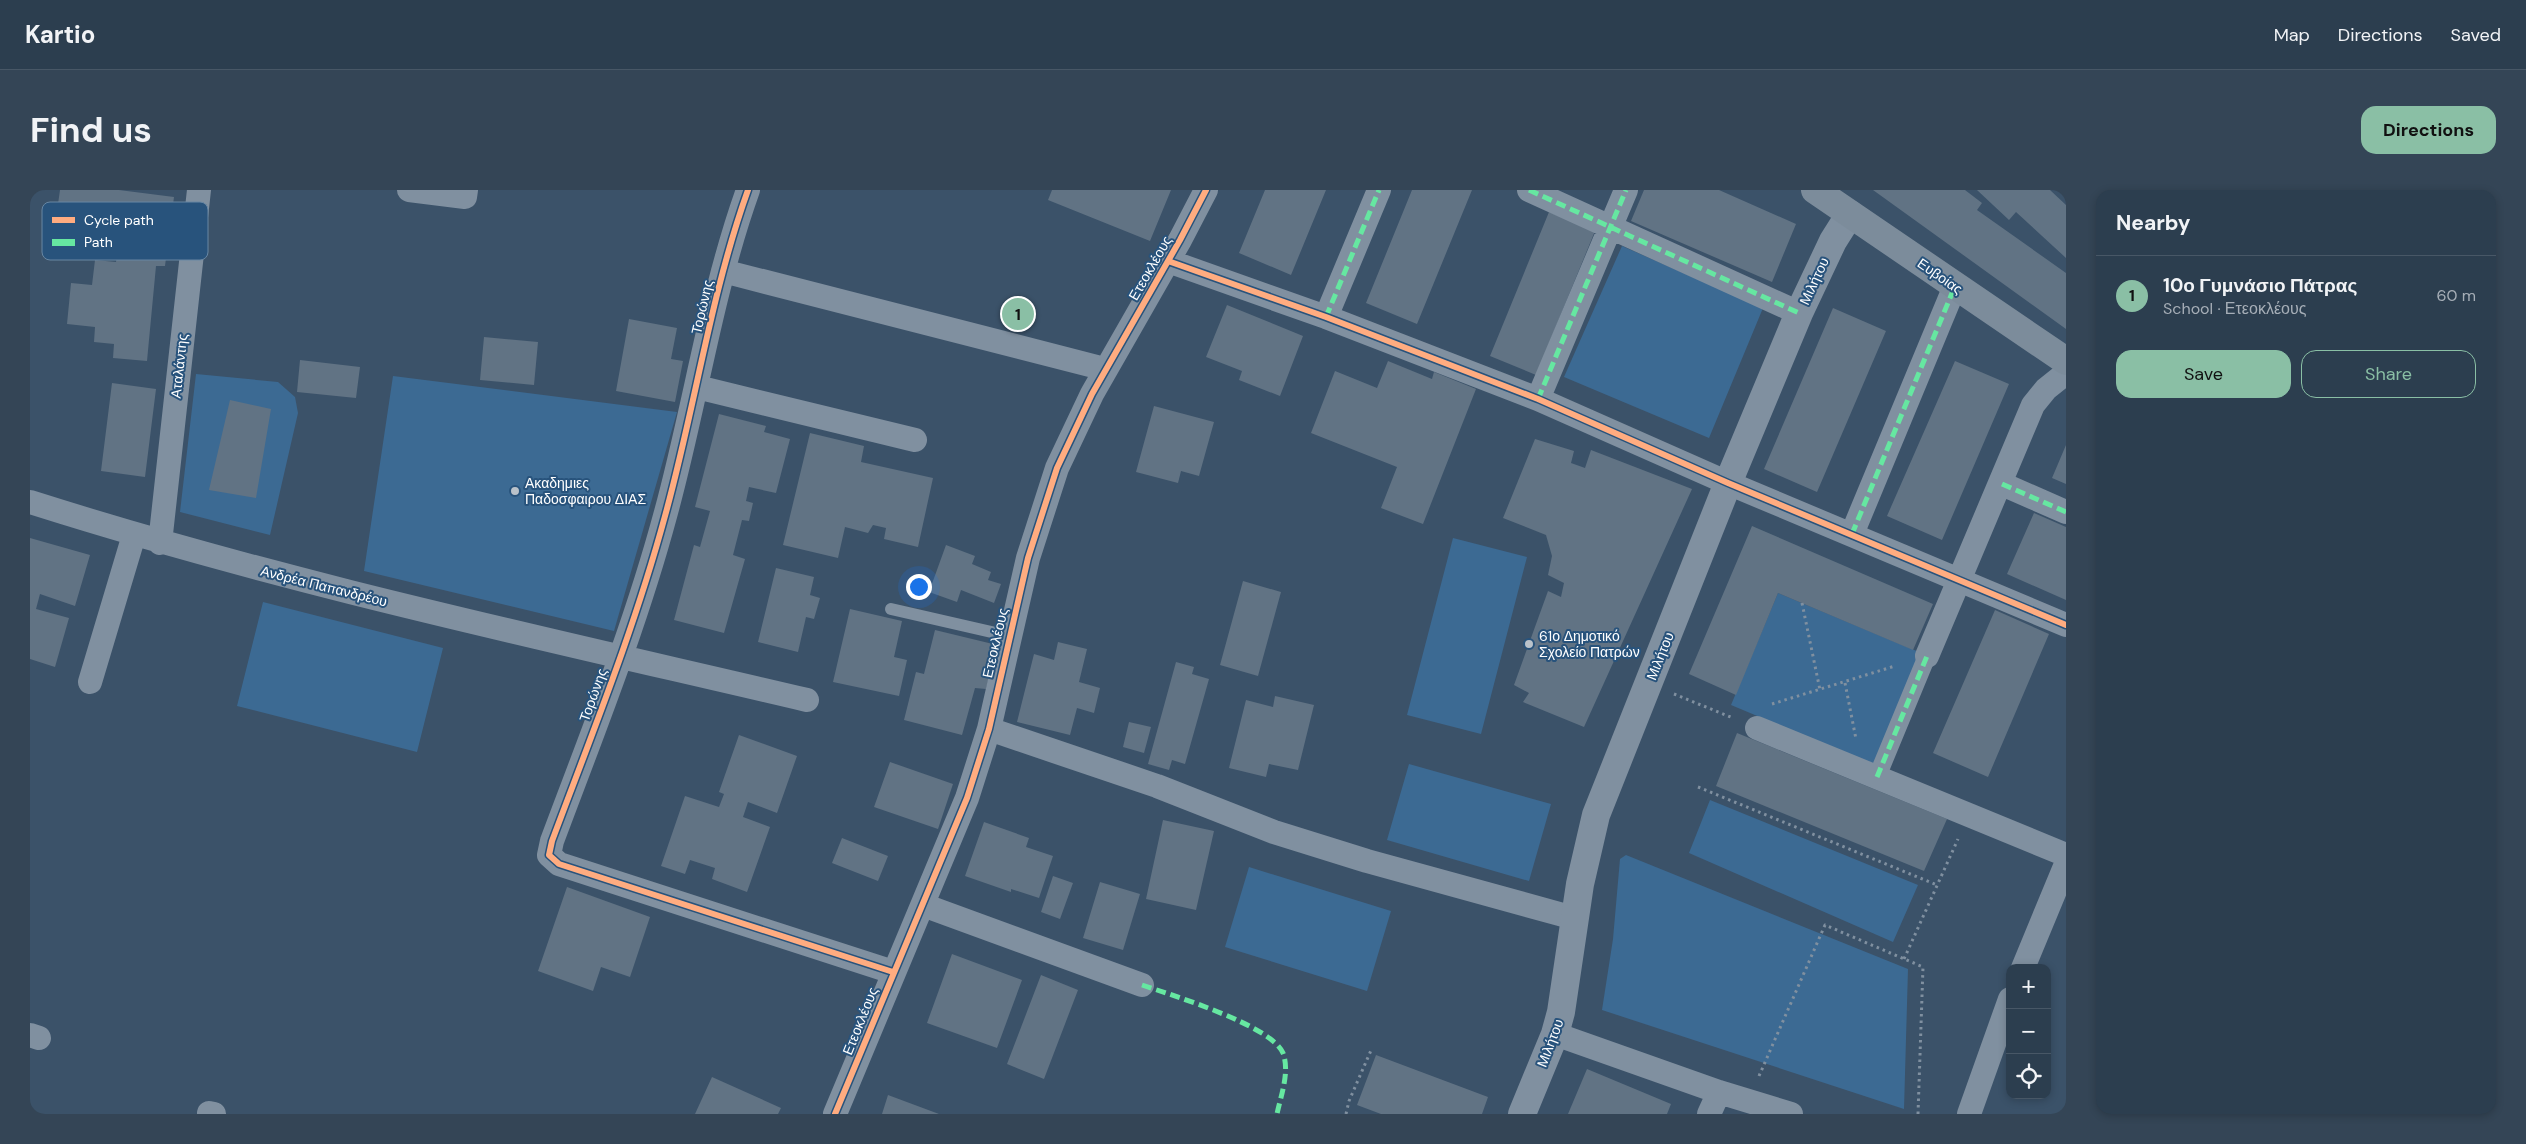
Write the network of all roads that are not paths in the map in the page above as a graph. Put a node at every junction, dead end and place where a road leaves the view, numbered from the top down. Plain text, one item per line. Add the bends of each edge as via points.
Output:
1 (410, 190) edge
2 (748, 190) edge
3 (1206, 190) edge
4 (1379, 190) edge
5 (1529, 190) edge
6 (1626, 190) edge
7 (1815, 190) edge
8 (465, 193) edge
9 (1850, 214) junction
10 (1610, 228) junction
11 (191, 260) edge
12 (1168, 261) junction
13 (722, 271) junction
14 (1955, 286) junction
15 (1799, 313) junction
16 (1326, 317) junction
17 (2066, 361) edge
18 (1105, 370) junction
19 (2066, 373) edge
20 (697, 387) junction
21 (1538, 399) junction
22 (915, 440) dead end
23 (1728, 483) junction
24 (2002, 484) junction
25 (30, 502) edge
26 (2066, 512) edge
27 (1852, 534) junction
28 (134, 535) junction
29 (160, 543) junction
30 (1960, 580) junction
31 (891, 609) dead end
32 (2066, 625) edge
33 (1009, 636) junction
34 (621, 656) junction
35 (1927, 656) joint
36 (90, 682) dead end
37 (807, 700) dead end
38 (1757, 728) road end
39 (989, 729) junction
40 (1870, 775) junction
41 (2066, 855) edge
42 (2066, 864) edge
43 (923, 905) junction
44 (1574, 918) junction
45 (2025, 964) edge
46 (893, 972) junction
47 (1142, 985) dead end
48 (2006, 1009) edge
49 (1555, 1034) junction
50 (1719, 1092) junction
51 (835, 1114) edge
52 (1522, 1114) edge
53 (1709, 1114) edge
54 (1791, 1114) edge
55 (1969, 1114) edge

1 - 8 street
2 - 13 street, Τορώνης
3 - 12 street, Ετεοκλέους
4 - 16 street
5 - 10 street
6 - 10 street
7 - 9 main road, Ευβοίας
9 - 14 main road, Ευβοίας
9 - 15 street, Μιλήτου via 1826,254
10 - 15 street
10 - 21 street
11 - 29 street, Αταλάντης
12 - 16 street
12 - 18 street, Ετεοκλέους
13 - 18 street
13 - 20 street, Τορώνης
14 - 17 main road, Ευβοίας
14 - 27 street
15 - 23 street, Μιλήτου
16 - 21 street
18 - 33 street, Ετεοκλέους via 1069,440 1046,496
19 - 24 street via 2033,405
20 - 22 street
20 - 34 street, Τορώνης via 664,522
21 - 23 street
23 - 27 street
23 - 44 street, Μιλήτου via 1596,815
24 - 26 street
24 - 30 street
25 - 28 street, Ανδρέα Παπανδρέου
27 - 30 street
28 - 29 street, Ανδρέα Παπανδρέου
28 - 36 street
29 - 34 street, Ανδρέα Παπανδρέου via 341,591
30 - 32 street
30 - 35 street
31 - 33 lane
33 - 39 street, Ετεοκλέους
34 - 37 street, Ανδρέα Παπανδρέου
34 - 46 street, Τορώνης via 549,855 559,864
35 - 40 street
38 - 40 street
39 - 43 street, Ετεοκλέους via 967,798
39 - 44 street via 1157,786 1274,832
40 - 41 street
42 - 45 street
43 - 46 street, Ετεοκλέους
43 - 47 street
44 - 49 street, Μιλήτου via 1565,994
46 - 51 street, Ετεοκλέους
48 - 55 street
49 - 50 street
49 - 52 street, Μιλήτου
50 - 53 street
50 - 54 street

